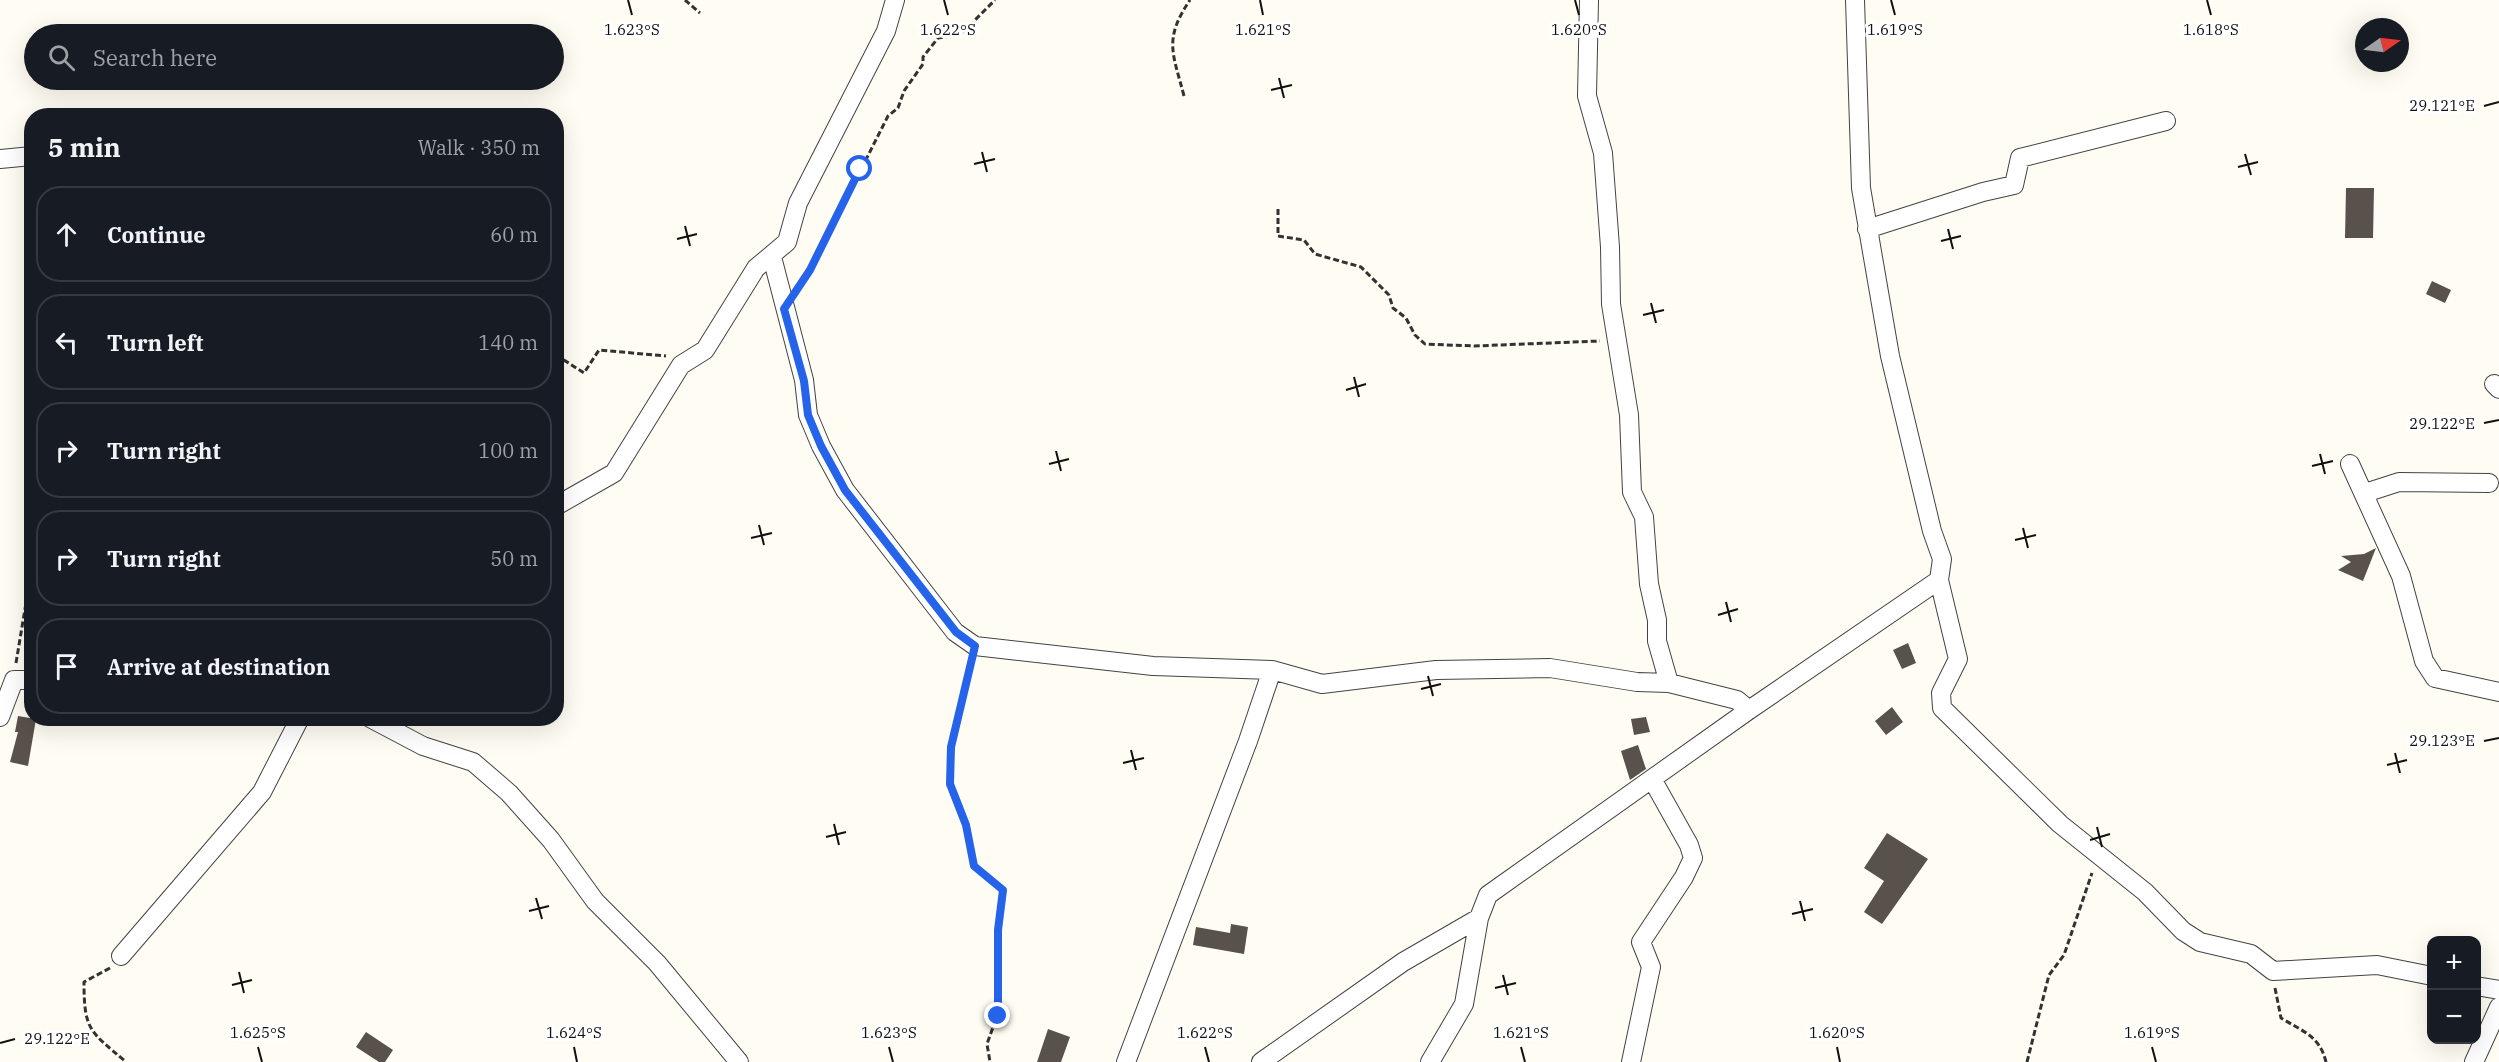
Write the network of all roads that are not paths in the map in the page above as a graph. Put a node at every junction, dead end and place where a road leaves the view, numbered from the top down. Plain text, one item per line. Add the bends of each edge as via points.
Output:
1 (895, 0) edge
2 (1589, 0) edge
3 (1855, 0) edge
4 (2166, 121) dead end
5 (24, 157) edge
6 (0, 159) edge
7 (1868, 229) junction
8 (772, 256) junction
9 (2350, 465) dead end
10 (2489, 483) dead end
11 (2365, 493) junction
12 (564, 501) edge
13 (1939, 580) junction
14 (1272, 670) junction
15 (23, 680) edge
16 (1669, 683) junction
17 (2499, 692) edge
18 (1749, 710) junction
19 (0, 717) edge
20 (296, 726) edge
21 (385, 726) edge
22 (1652, 779) junction
23 (1479, 918) junction
24 (121, 956) road end
25 (2427, 975) edge
26 (2481, 987) edge
27 (2499, 990) edge
28 (2499, 1007) edge
29 (739, 1062) edge
30 (1126, 1062) edge
31 (1261, 1062) edge
32 (1430, 1062) edge
33 (1631, 1062) edge
34 (2474, 1062) edge

1 - 8 street via 886,31 798,202 787,242
2 - 16 street via 1587,96 1603,153 1611,304 1629,415 1632,492 1644,517 1648,584 1657,620 1657,641
3 - 7 street via 1861,188
4 - 7 street via 2020,158 2014,186 1983,192
5 - 6 street
7 - 13 street via 1890,356 1942,559
8 - 12 street via 756,268 705,350 681,366 614,473
8 - 14 street via 804,381 808,415 821,446 845,490 956,632 975,646 1153,666
9 - 11 street
10 - 11 street via 2399,482
11 - 17 street via 2401,576 2424,661 2435,678
13 - 18 street
13 - 25 street via 1958,659 1941,693 1942,708 2060,824 2145,892 2183,931 2200,942 2251,954 2273,971 2377,965
14 - 16 street via 1322,684 1436,670 1550,668 1637,682
14 - 30 street
15 - 19 street
16 - 18 street via 1737,700
18 - 22 street
20 - 24 street via 262,792
21 - 29 street via 423,746 473,762 509,793 551,840 595,901 657,963
22 - 23 street via 1488,895
22 - 33 street via 1693,858 1641,942 1651,967
23 - 31 street via 1403,962
23 - 32 street via 1464,1004
26 - 27 street
28 - 34 street

